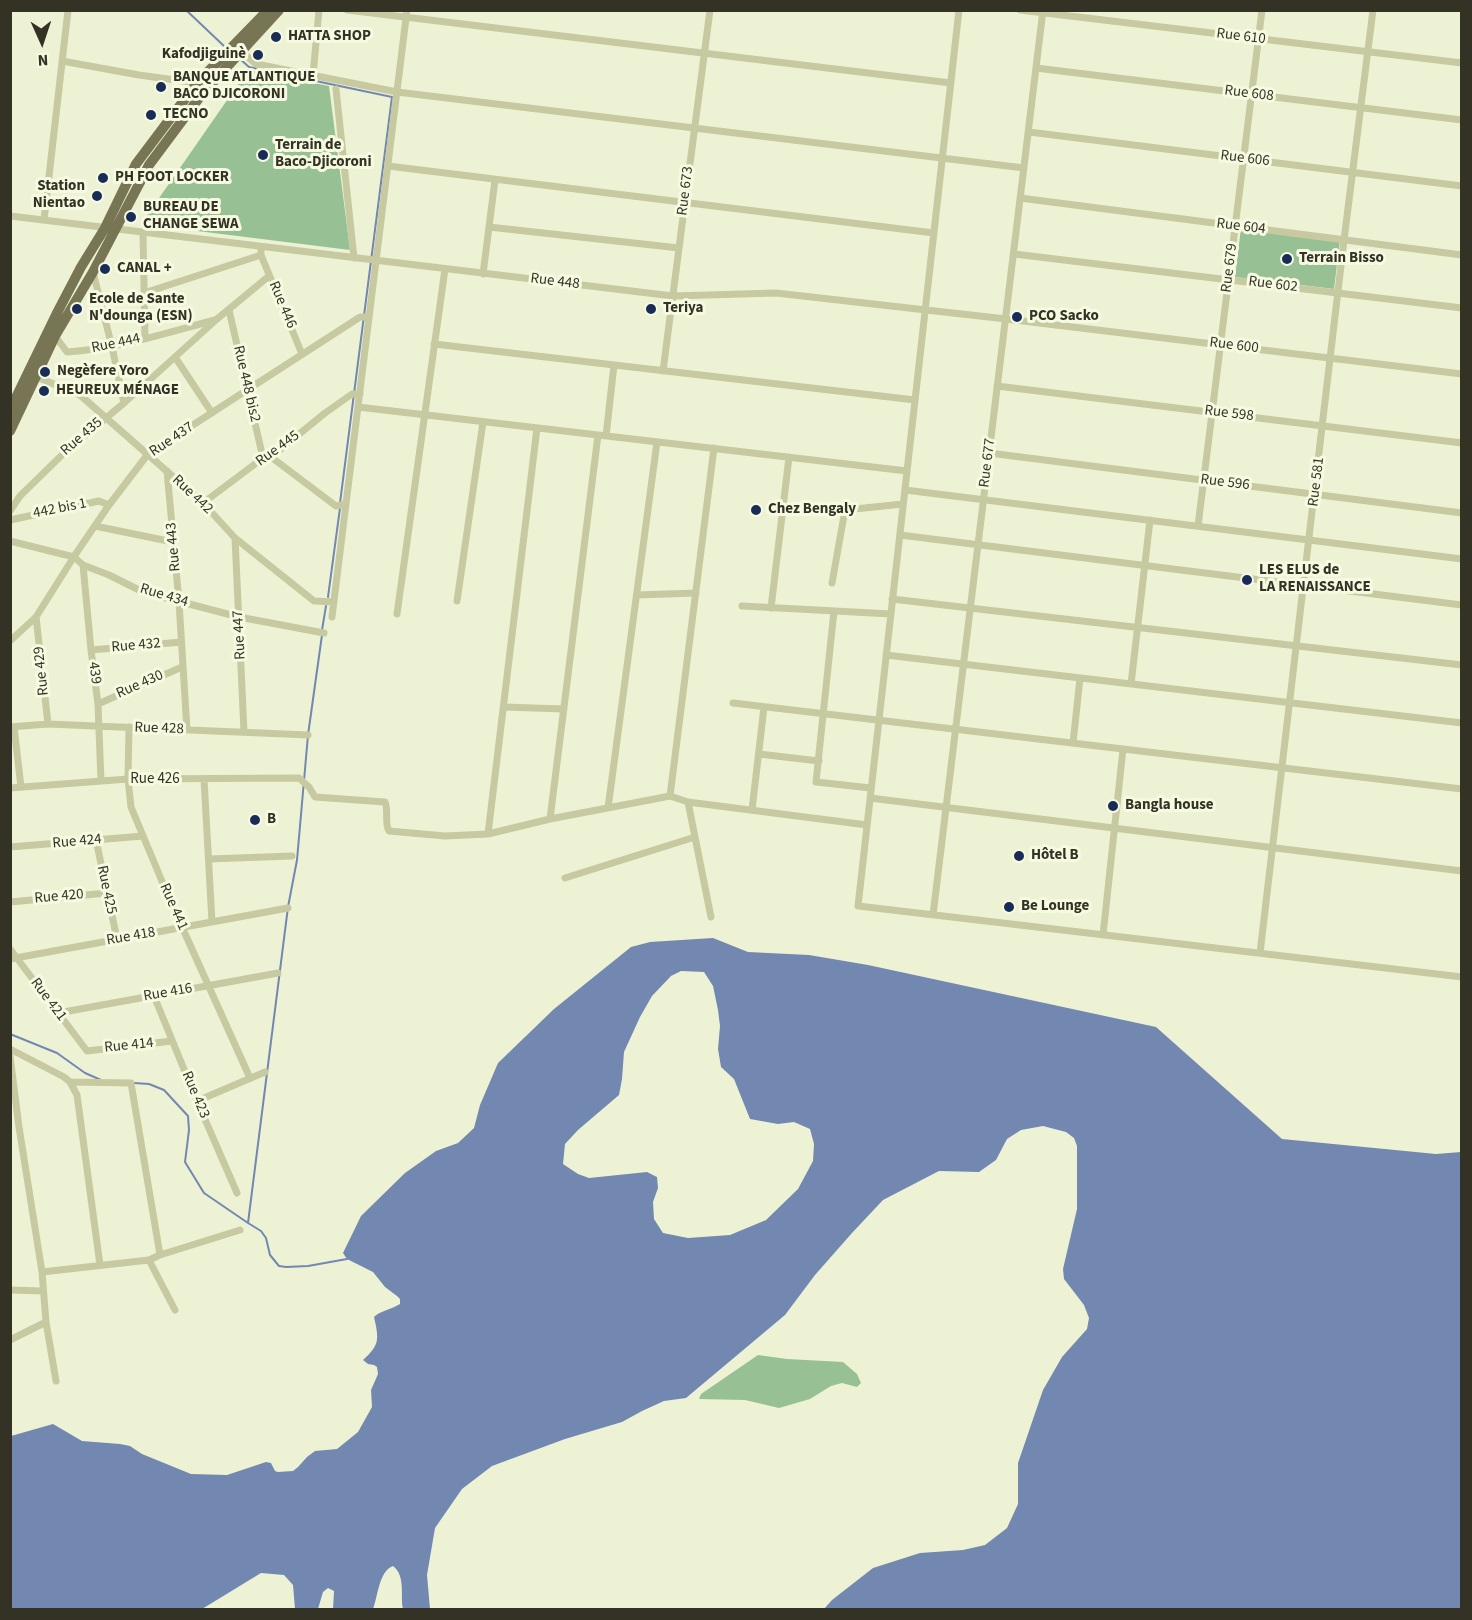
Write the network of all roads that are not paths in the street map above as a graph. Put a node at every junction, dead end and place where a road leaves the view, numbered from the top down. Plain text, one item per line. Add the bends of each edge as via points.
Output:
1 (68, 10) edge
2 (268, 10) edge
3 (279, 10) edge
4 (319, 10) edge
5 (347, 10) edge
6 (710, 10) edge
7 (959, 10) edge
8 (1020, 10) edge
9 (1262, 10) edge
10 (1373, 10) edge
11 (1043, 12) edge
12 (407, 14) edge
13 (1258, 39) junction
14 (241, 51) junction
15 (1368, 52) junction
16 (704, 53) junction
17 (62, 61) junction
18 (1461, 63) edge
19 (1036, 68) junction
20 (313, 75) junction
21 (197, 82) junction
22 (951, 83) junction
23 (336, 89) dead end
24 (397, 92) junction
25 (1252, 94) junction
26 (1361, 108) junction
27 (1461, 120) edge
28 (694, 128) junction
29 (1029, 132) junction
30 (943, 158) junction
31 (1244, 159) junction
32 (388, 166) junction
33 (1024, 168) junction
34 (1353, 172) junction
35 (495, 180) junction
36 (1461, 186) edge
37 (1020, 198) junction
38 (685, 202) junction
39 (10, 216) edge
40 (44, 220) junction
41 (1235, 226) junction
42 (489, 227) junction
43 (110, 229) junction
44 (143, 232) junction
45 (934, 233) junction
46 (1344, 240) junction
47 (679, 248) junction
48 (261, 251) junction
49 (1014, 254) junction
50 (1461, 255) edge
51 (354, 258) junction
52 (376, 260) junction
53 (444, 269) junction
54 (93, 272) junction
55 (483, 274) junction
56 (269, 276) junction
57 (1228, 280) junction
58 (144, 293) junction
59 (1339, 293) junction
60 (673, 296) junction
61 (1461, 308) edge
62 (229, 310) junction
63 (925, 310) junction
64 (365, 317) junction
65 (217, 319) junction
66 (1006, 319) junction
67 (55, 336) junction
68 (146, 338) junction
69 (434, 344) junction
70 (1221, 344) junction
71 (112, 346) junction
72 (302, 354) junction
73 (175, 357) junction
74 (1331, 358) junction
75 (614, 365) junction
76 (663, 370) junction
77 (1461, 374) edge
78 (37, 377) junction
79 (997, 386) junction
80 (20, 390) edge
81 (248, 390) junction
82 (356, 394) junction
83 (915, 400) junction
84 (124, 403) junction
85 (358, 407) junction
86 (10, 410) edge
87 (212, 412) junction
88 (1212, 412) junction
89 (424, 415) junction
90 (105, 418) junction
91 (483, 422) junction
92 (1323, 426) junction
93 (537, 428) junction
94 (10, 431) edge
95 (602, 435) junction
96 (657, 442) junction
97 (1461, 443) edge
98 (714, 448) junction
99 (989, 453) junction
100 (148, 454) junction
101 (789, 457) junction
102 (267, 458) junction
103 (167, 471) junction
104 (907, 471) junction
105 (1204, 480) junction
106 (905, 490) junction
107 (1315, 494) junction
108 (984, 500) junction
109 (203, 503) junction
110 (346, 504) junction
111 (903, 504) junction
112 (109, 505) junction
113 (10, 511) edge
114 (1461, 513) edge
115 (10, 519) edge
116 (1150, 520) junction
117 (95, 526) junction
118 (1198, 526) junction
119 (900, 536) junction
120 (235, 538) junction
121 (1310, 540) junction
122 (10, 541) edge
123 (173, 542) junction
124 (978, 545) junction
125 (74, 556) junction
126 (1461, 559) edge
127 (83, 565) junction
128 (1145, 566) junction
129 (832, 583) dead end
130 (1304, 585) junction
131 (696, 593) junction
132 (637, 595) junction
133 (892, 599) junction
134 (457, 601) dead end
135 (179, 602) junction
136 (334, 602) junction
137 (1461, 605) edge
138 (741, 606) dead end
139 (771, 608) junction
140 (970, 608) junction
141 (834, 611) junction
142 (397, 614) dead end
143 (891, 614) junction
144 (36, 617) junction
145 (239, 617) junction
146 (332, 617) dead end
147 (1137, 627) junction
148 (324, 633) dead end
149 (10, 641) edge
150 (181, 642) junction
151 (1297, 646) junction
152 (91, 650) junction
153 (886, 655) junction
154 (963, 664) junction
155 (1461, 665) edge
156 (182, 667) junction
157 (1080, 678) junction
158 (1131, 684) junction
159 (1290, 703) junction
160 (98, 704) junction
161 (733, 704) dead end
162 (504, 707) junction
163 (764, 707) junction
164 (564, 709) junction
165 (823, 714) junction
166 (879, 721) junction
167 (1461, 723) edge
168 (48, 724) junction
169 (99, 726) junction
170 (12, 727) edge
171 (129, 728) junction
172 (186, 730) junction
173 (956, 730) junction
174 (244, 732) junction
175 (309, 735) dead end
176 (1073, 743) junction
177 (1123, 749) junction
178 (759, 754) junction
179 (819, 761) junction
180 (1282, 768) junction
181 (128, 779) junction
182 (204, 780) junction
183 (101, 781) junction
184 (21, 787) junction
185 (10, 788) edge
186 (871, 788) junction
187 (1461, 789) edge
188 (670, 796) junction
189 (870, 798) junction
190 (688, 802) junction
191 (946, 807) junction
192 (608, 808) junction
193 (752, 810) junction
194 (550, 819) junction
195 (867, 825) junction
196 (1114, 828) junction
197 (488, 834) junction
198 (143, 836) junction
199 (695, 837) junction
200 (96, 840) junction
201 (10, 847) edge
202 (1273, 848) junction
203 (292, 856) dead end
204 (209, 859) junction
205 (1461, 871) edge
206 (565, 878) dead end
207 (106, 893) junction
208 (10, 902) edge
209 (288, 908) dead end
210 (933, 915) junction
211 (711, 917) dead end
212 (212, 922) junction
213 (183, 927) junction
214 (1103, 935) junction
215 (117, 939) junction
216 (10, 949) edge
217 (1260, 953) junction
218 (14, 958) edge
219 (278, 973) dead end
220 (1461, 977) edge
221 (208, 986) junction
222 (154, 996) junction
223 (58, 1013) junction
224 (172, 1041) junction
225 (10, 1049) edge
226 (87, 1051) joint
227 (10, 1056) edge
228 (265, 1071) dead end
229 (250, 1078) junction
230 (70, 1082) junction
231 (197, 1101) junction
232 (10, 1126) edge
233 (19, 1126) junction
234 (237, 1193) dead end
235 (240, 1230) dead end
236 (160, 1255) junction
237 (149, 1260) junction
238 (100, 1265) junction
239 (42, 1272) junction
240 (10, 1290) edge
241 (43, 1291) junction
242 (174, 1310) dead end
243 (46, 1322) junction
244 (10, 1341) edge
245 (56, 1381) dead end

1 - 17 street
2 - 21 main road
3 - 14 main road
4 - 20 street
5 - 12 street
6 - 16 street, Rue 673
7 - 22 street
8 - 11 street, Rue 610
9 - 13 street, Rue 679
10 - 15 street, Rue 581
11 - 13 street, Rue 610
11 - 19 street, Rue 677
12 - 16 street
12 - 24 street
13 - 15 street, Rue 610
13 - 25 street, Rue 679
14 - 20 street via 256,64
14 - 43 main road via 202,94 149,165
15 - 18 street, Rue 610
15 - 26 street, Rue 581
16 - 22 street
16 - 28 street, Rue 673
17 - 21 street
17 - 40 street
19 - 25 street, Rue 608
19 - 29 street, Rue 677
20 - 24 street
21 - 43 main road via 136,164
22 - 30 street
23 - 51 street
24 - 28 street
24 - 32 street
25 - 26 street, Rue 608
25 - 31 street, Rue 679
26 - 27 street, Rue 608
26 - 34 street, Rue 581
28 - 30 street
28 - 38 street, Rue 673
29 - 31 street, Rue 606
29 - 33 street, Rue 677
30 - 33 street
30 - 45 street
31 - 34 street, Rue 606
31 - 41 street, Rue 679
32 - 35 street
32 - 52 street
33 - 37 street, Rue 677
34 - 36 street, Rue 606
34 - 46 street, Rue 581
35 - 38 street
35 - 42 street
37 - 41 street, Rue 604
37 - 49 street, Rue 677
38 - 45 street
38 - 47 street, Rue 673
39 - 40 street, Rue 448
40 - 43 street, Rue 448
41 - 46 street, Rue 604
41 - 57 street, Rue 679
42 - 47 street
42 - 55 street
43 - 44 street, Rue 448
43 - 54 main road
43 - 80 main road via 81,267
44 - 48 street, Rue 448
44 - 58 street
45 - 63 street
46 - 50 street, Rue 604
46 - 59 street, Rue 581
47 - 60 street, Rue 673
48 - 51 street, Rue 448
48 - 56 street, Rue 446
48 - 58 street
49 - 57 street, Rue 602
49 - 66 street, Rue 677
51 - 52 street, Rue 448
52 - 53 street, Rue 448
52 - 64 street
53 - 55 street, Rue 448
53 - 69 street
54 - 67 main road
54 - 71 street
55 - 60 street, Rue 448
56 - 62 street, Rue 435
56 - 72 street, Rue 446
57 - 59 street, Rue 602
57 - 70 street, Rue 679
58 - 68 street
59 - 61 street, Rue 602
59 - 74 street, Rue 581
60 - 63 street, Rue 448 via 776,293
60 - 76 street, Rue 673
62 - 65 street, Rue 435
62 - 81 street, Rue 448 bis2
63 - 66 street, Rue 448
63 - 83 street
64 - 72 street, Rue 437
64 - 82 street
65 - 68 street, Rue 444
65 - 73 street, Rue 435
66 - 70 street, Rue 600
66 - 79 street, Rue 677
67 - 71 street, Rue 444 via 67,352
67 - 78 main road
68 - 71 street, Rue 444
69 - 75 street
69 - 89 street
70 - 74 street, Rue 600
70 - 88 street, Rue 679
71 - 84 street
72 - 81 street, Rue 437
73 - 84 street, Rue 435
73 - 87 street
74 - 77 street, Rue 600
74 - 92 street, Rue 581
75 - 76 street
75 - 95 street
76 - 83 street
78 - 80 main road
78 - 90 street, Rue 442 via 80,395
79 - 88 street, Rue 598
79 - 99 street, Rue 677
80 - 86 main road
80 - 94 main road
81 - 87 street, Rue 437
81 - 102 street, Rue 448 bis2
82 - 85 street
82 - 102 street, Rue 445 via 324,413
83 - 104 street
84 - 90 street, Rue 435
85 - 89 street
85 - 110 street
87 - 100 street, Rue 437
88 - 92 street, Rue 598
88 - 105 street, Rue 679
89 - 91 street
89 - 142 street
90 - 100 street, Rue 442
90 - 113 street, Rue 435 via 20,496
91 - 93 street
91 - 134 street
92 - 97 street, Rue 598
92 - 107 street, Rue 581
93 - 95 street
93 - 162 street
95 - 96 street
95 - 164 street
96 - 98 street
96 - 132 street
98 - 101 street
98 - 131 street
99 - 105 street, Rue 596
99 - 108 street, Rue 677
100 - 103 street, Rue 442
100 - 112 street, Rue 437
101 - 104 street
101 - 139 street
102 - 109 street, Rue 445
102 - 110 street via 336,506
103 - 109 street, Rue 442
103 - 123 street, Rue 443
104 - 106 street
105 - 107 street, Rue 596
105 - 118 street, Rue 679
106 - 108 street
106 - 111 street
107 - 114 street, Rue 596
107 - 121 street, Rue 581
108 - 116 street
108 - 124 street, Rue 677
109 - 120 street, Rue 442
110 - 136 street
111 - 119 street
111 - 129 street via 844,510
112 - 115 street, 442 bis 1 via 99,501
112 - 117 street, Rue 437
116 - 118 street
116 - 128 street
117 - 123 street
117 - 125 street, Rue 437
118 - 121 street
119 - 124 street
119 - 133 street
120 - 136 street, Rue 442 via 314,601
120 - 145 street, Rue 447
121 - 126 street
121 - 130 street, Rue 581
122 - 125 street
123 - 135 street, Rue 443
124 - 128 street
124 - 140 street, Rue 677
125 - 127 street, Rue 434
125 - 144 street, Rue 437
127 - 135 street, Rue 434 via 143,592
127 - 152 street, 439
128 - 130 street
128 - 147 street
130 - 137 street
130 - 151 street, Rue 581
131 - 132 street
131 - 188 street
132 - 192 street
133 - 140 street
133 - 143 street
135 - 145 street, Rue 434
135 - 150 street, Rue 443
136 - 146 street
138 - 139 street
139 - 141 street
140 - 147 street
140 - 154 street, Rue 677
141 - 143 street
141 - 165 street
143 - 153 street
144 - 149 street, Rue 437
144 - 168 street, Rue 429
145 - 148 street, Rue 434
145 - 174 street, Rue 447
147 - 151 street
147 - 158 street
150 - 152 street, Rue 432
150 - 156 street, Rue 443
151 - 155 street
151 - 159 street, Rue 581
152 - 160 street, 439
153 - 154 street
153 - 166 street
154 - 157 street
154 - 173 street, Rue 677
156 - 160 street, Rue 430
156 - 172 street, Rue 443
157 - 158 street
157 - 176 street
158 - 159 street
159 - 167 street
159 - 180 street, Rue 581
160 - 169 street, 439
161 - 163 street
162 - 164 street
162 - 197 street
163 - 165 street
163 - 178 street
164 - 194 street
165 - 166 street
165 - 179 street
166 - 173 street
166 - 186 street
168 - 169 street, Rue 428
168 - 170 street, Rue 428
169 - 171 street, Rue 428
169 - 183 street, 439
170 - 184 street
171 - 172 street, Rue 428
171 - 181 street, Rue 441
172 - 174 street, Rue 428
173 - 176 street
173 - 191 street, Rue 677
174 - 175 street, Rue 428
176 - 177 street
177 - 180 street
177 - 196 street
178 - 179 street
178 - 193 street
179 - 186 street via 816,782
180 - 187 street
180 - 202 street, Rue 581
181 - 182 street, Rue 426
181 - 183 street, Rue 426
181 - 198 street, Rue 441 via 131,807
182 - 197 street, Rue 426 via 300,778 315,796 322,798 385,802 389,831 445,836
182 - 204 street
183 - 184 street, Rue 426
184 - 185 street, Rue 426
186 - 189 street
188 - 190 street
188 - 192 street
189 - 191 street
189 - 195 street
190 - 193 street
190 - 199 street
191 - 196 street
191 - 210 street, Rue 677
192 - 194 street
193 - 195 street
194 - 197 street
195 - 210 street via 858,906
196 - 202 street
196 - 214 street
198 - 200 street, Rue 424
198 - 213 street, Rue 441
199 - 206 street
199 - 211 street
200 - 201 street, Rue 424
200 - 207 street, Rue 425
202 - 205 street
202 - 217 street, Rue 581
203 - 204 street
204 - 212 street
207 - 208 street, Rue 420
207 - 215 street, Rue 425
209 - 212 street, Rue 418
210 - 214 street
212 - 213 street, Rue 418
213 - 215 street, Rue 418
213 - 221 street, Rue 441
214 - 217 street
215 - 218 street, Rue 418
216 - 218 street, Rue 421
217 - 220 street
218 - 223 street, Rue 421
219 - 221 street, Rue 416
221 - 222 street, Rue 416
221 - 229 street, Rue 441
222 - 223 street, Rue 416
222 - 224 street, Rue 423
223 - 226 street, Rue 421
224 - 226 street, Rue 414
224 - 231 street, Rue 423
225 - 230 street
227 - 233 street
228 - 229 street
229 - 231 street
230 - 236 street via 131,1083
230 - 238 street via 77,1095
231 - 234 street, Rue 423
232 - 233 street
233 - 239 street
235 - 236 street
236 - 237 street
237 - 238 street
237 - 242 street
238 - 239 street
239 - 241 street
240 - 241 street
241 - 243 street
243 - 244 street
243 - 245 street

